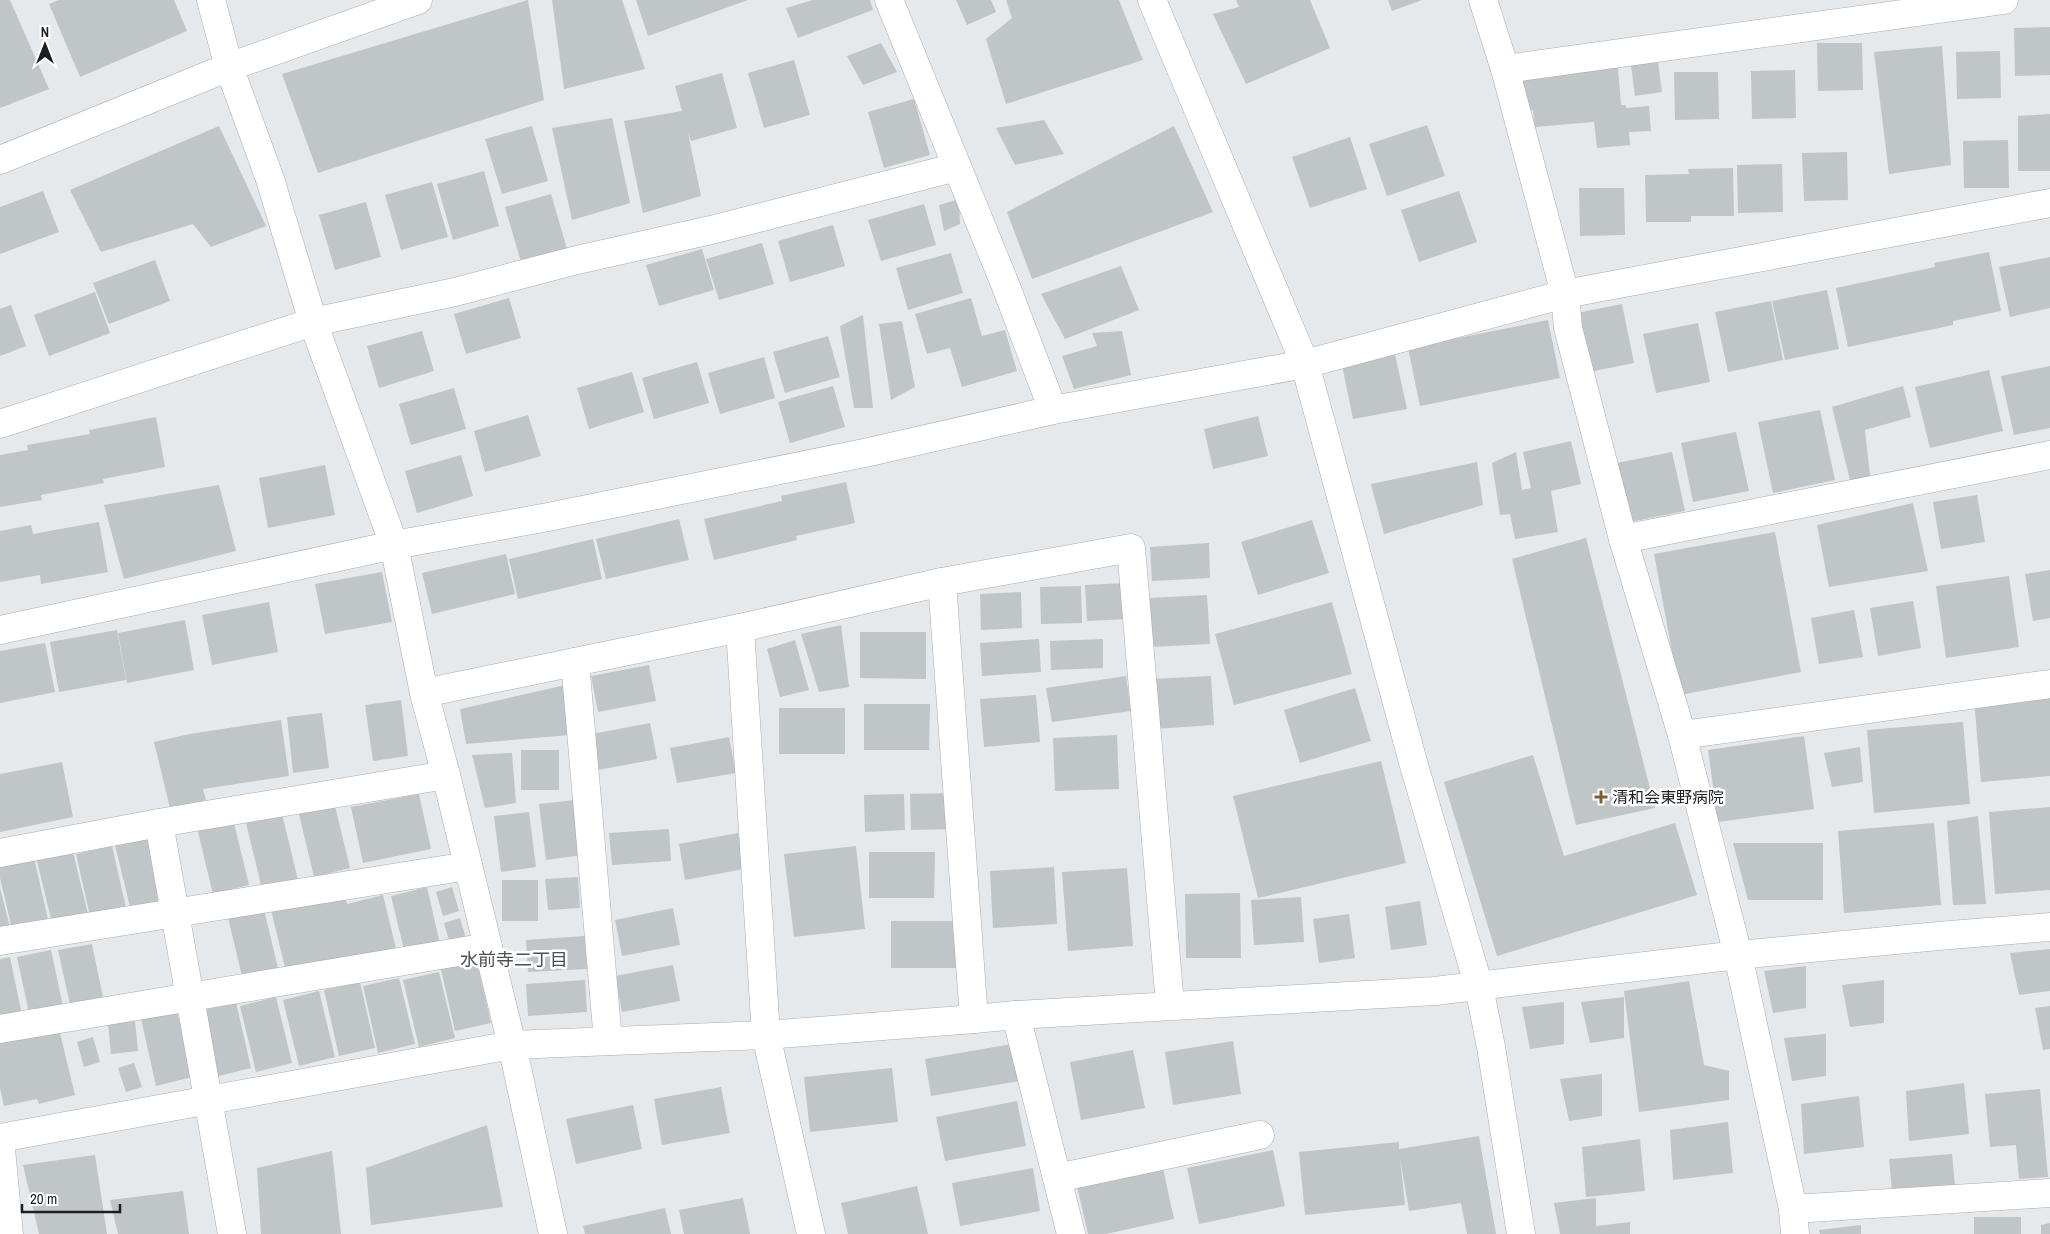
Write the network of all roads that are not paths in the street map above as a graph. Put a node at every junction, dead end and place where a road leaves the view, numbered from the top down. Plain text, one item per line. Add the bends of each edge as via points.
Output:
1 (210, 0) edge
2 (418, 0) edge
3 (889, 0) edge
4 (1152, 0) edge
5 (1483, 0) edge
6 (2004, 0) edge
7 (229, 68) junction
8 (1505, 69) junction
9 (0, 160) edge
10 (957, 166) junction
11 (2050, 203) edge
12 (1565, 294) junction
13 (313, 322) junction
14 (1305, 364) junction
15 (1053, 410) junction
16 (0, 424) edge
17 (2050, 455) edge
18 (1623, 539) junction
19 (394, 544) junction
20 (942, 582) junction
21 (740, 628) junction
22 (0, 630) edge
23 (575, 662) junction
24 (2050, 684) edge
25 (424, 694) junction
26 (1682, 735) junction
27 (446, 775) junction
28 (159, 823) junction
29 (0, 853) edge
30 (468, 866) junction
31 (174, 913) junction
32 (2050, 927) edge
33 (0, 941) edge
34 (488, 948) junction
35 (1738, 954) junction
36 (1478, 987) junction
37 (190, 998) junction
38 (1170, 1005) junction
39 (1016, 1015) junction
40 (974, 1020) junction
41 (0, 1029) edge
42 (766, 1035) junction
43 (608, 1041) junction
44 (512, 1045) junction
45 (209, 1100) junction
46 (1260, 1135) dead end
47 (0, 1138) edge
48 (1057, 1178) junction
49 (2050, 1192) edge
50 (1794, 1222) edge
51 (9, 1234) edge
52 (232, 1234) edge
53 (554, 1234) edge
54 (811, 1234) edge
55 (1071, 1234) edge
56 (1521, 1234) edge

1 - 7 street
2 - 7 street
3 - 10 street
4 - 14 street
5 - 8 street
6 - 8 street
7 - 9 street
7 - 13 street via 270,179
8 - 12 street
10 - 13 street via 711,230 576,260 455,292
10 - 15 street
11 - 12 street
12 - 14 street
12 - 18 street via 1568,328
13 - 16 street
13 - 19 street
14 - 15 street
14 - 36 street via 1410,753
15 - 19 street via 860,454 548,518
17 - 18 street
18 - 26 street
19 - 22 street
19 - 25 street
20 - 21 street
20 - 38 street via 1131,548
20 - 40 street
21 - 23 street
21 - 42 street
23 - 25 street
23 - 43 street
24 - 26 street
25 - 27 street
26 - 35 street
27 - 28 street
27 - 30 street
28 - 29 street
28 - 31 street
30 - 31 street
30 - 34 street
31 - 33 street
31 - 37 street
32 - 35 street
34 - 37 street
34 - 44 street
35 - 36 street
35 - 50 street
36 - 38 street
36 - 56 street via 1491,1047
37 - 41 street
37 - 45 street
38 - 39 street
39 - 40 street
39 - 48 street
40 - 42 street
42 - 43 street
42 - 54 street
43 - 44 street
44 - 45 street
44 - 53 street
45 - 47 street
45 - 52 street
46 - 48 street
47 - 51 street
48 - 55 street
49 - 50 street

